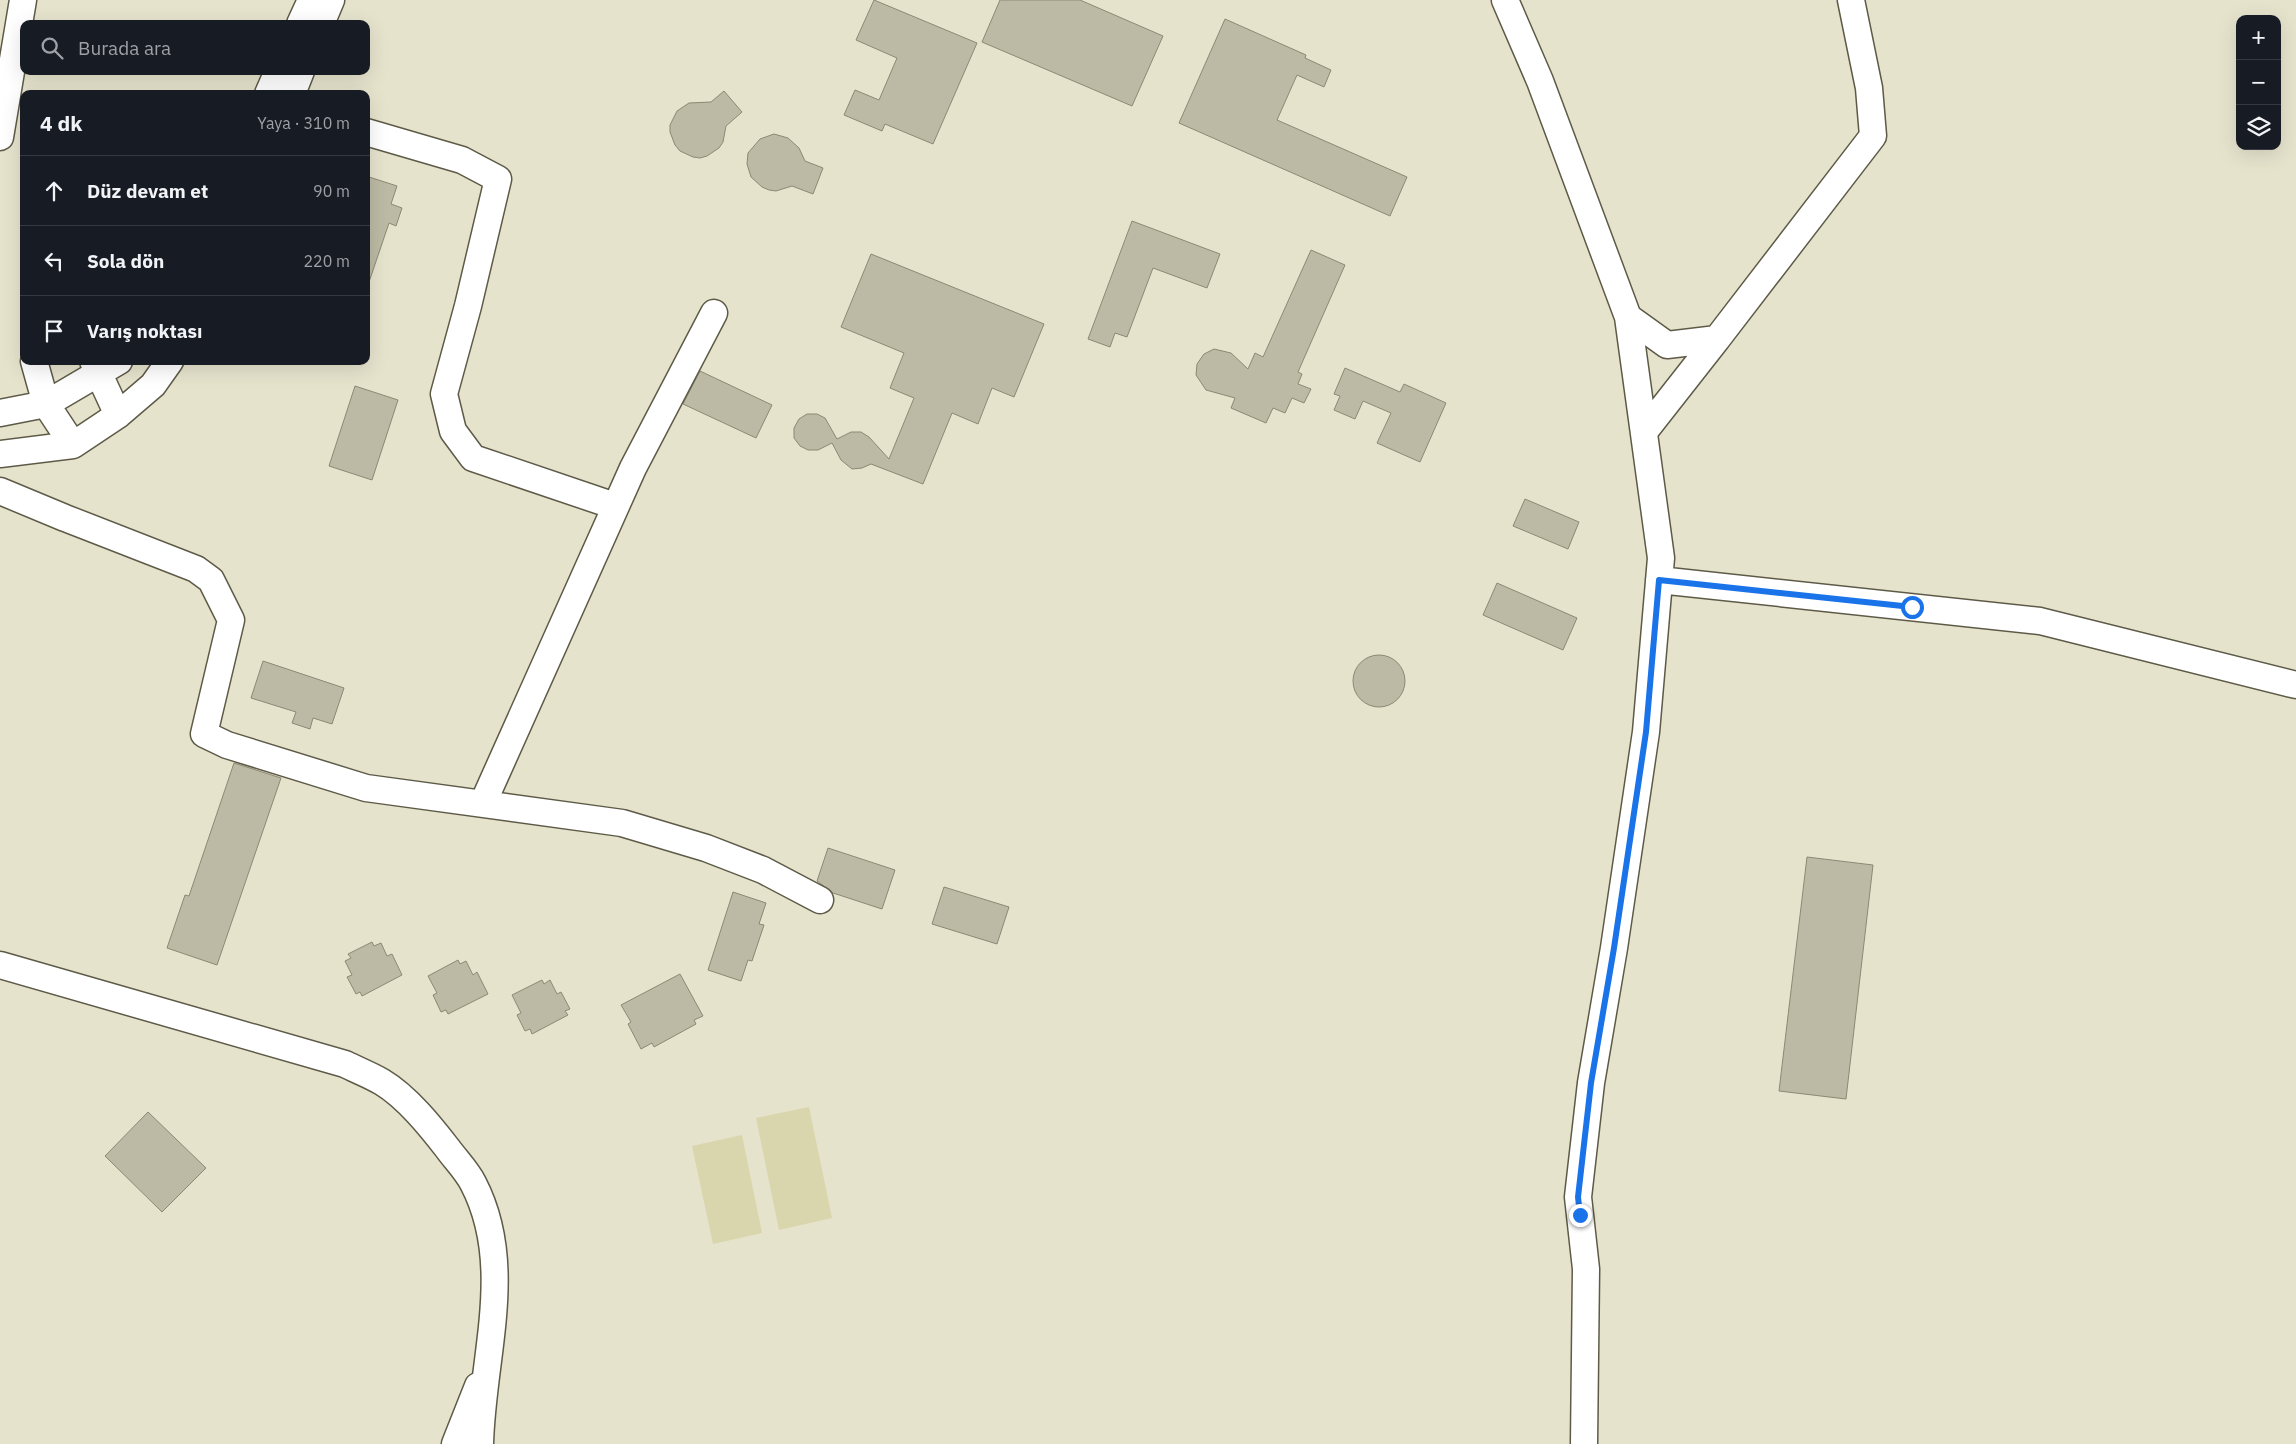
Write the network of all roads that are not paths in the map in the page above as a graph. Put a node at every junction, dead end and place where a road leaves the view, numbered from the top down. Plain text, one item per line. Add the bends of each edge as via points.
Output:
1 (23, 0) edge
2 (311, 0) edge
3 (331, 0) edge
4 (1505, 0) edge
5 (1852, 0) edge
6 (302, 20) edge
7 (323, 20) edge
8 (276, 75) edge
9 (299, 75) edge
10 (270, 90) edge
11 (294, 90) edge
12 (370, 133) edge
13 (0, 137) edge
14 (714, 313) dead end
15 (1628, 317) junction
16 (1717, 339) junction
17 (35, 365) edge
18 (103, 365) edge
19 (167, 365) edge
20 (46, 404) junction
21 (0, 413) edge
22 (118, 415) junction
23 (1644, 432) junction
24 (73, 445) junction
25 (0, 454) edge
26 (0, 491) edge
27 (616, 506) junction
28 (1659, 580) junction
29 (2296, 685) edge
30 (483, 802) junction
31 (820, 900) dead end
32 (0, 964) edge
33 (486, 1368) junction
34 (455, 1444) edge
35 (480, 1444) edge
36 (1584, 1444) edge

1 - 13 street
2 - 6 street
3 - 7 street
4 - 15 street via 1540,81
5 - 16 street via 1869,88 1873,136
8 - 10 street
9 - 11 street
12 - 27 street via 462,160 498,179 444,394 453,431 473,458
14 - 27 street via 632,468
15 - 16 street via 1667,345
15 - 23 street
16 - 23 street
17 - 20 street
18 - 20 street
18 - 22 street
19 - 22 street via 153,385
20 - 21 street
20 - 24 street
22 - 24 street
23 - 28 street via 1661,558
24 - 25 street
26 - 30 street via 196,569 211,580 231,620 204,734 227,745 366,788
27 - 30 street
28 - 29 street via 2040,622
28 - 36 street via 1646,732 1591,1083 1578,1197 1586,1269
30 - 31 street via 622,823 706,848 763,870
32 - 33 street via 345,1064 383,1083 426,1120 472,1181 483,1204 490,1228 495,1278 493,1328
33 - 34 street
33 - 35 street

